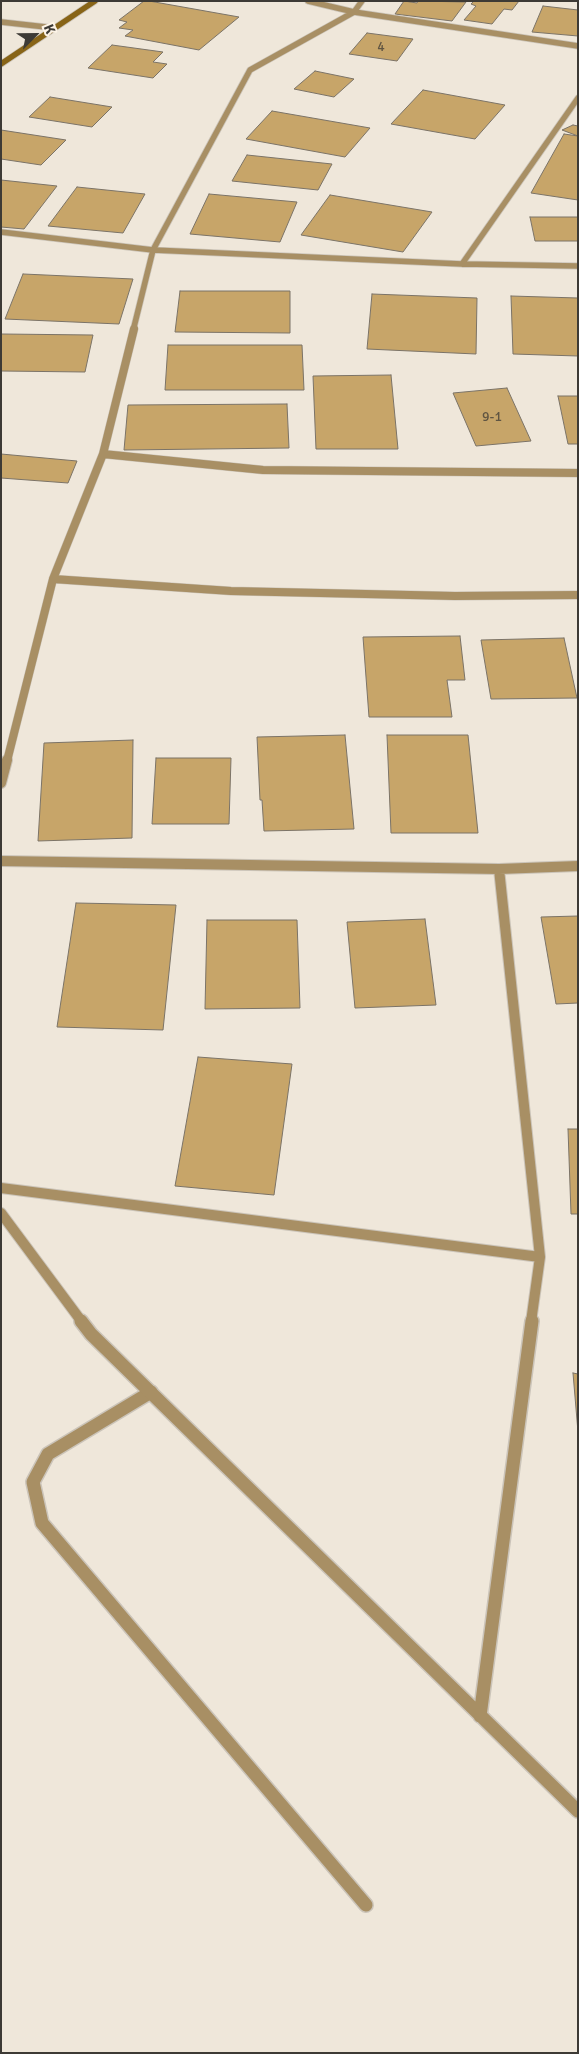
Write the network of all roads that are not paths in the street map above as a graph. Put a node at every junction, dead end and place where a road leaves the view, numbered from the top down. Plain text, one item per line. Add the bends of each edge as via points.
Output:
1 (95, 1) edge
2 (308, 1) edge
3 (362, 1) edge
4 (354, 12) junction
5 (1, 22) edge
6 (56, 28) junction
7 (578, 46) edge
8 (1, 64) edge
9 (578, 98) edge
10 (1, 232) edge
11 (153, 250) junction
12 (462, 264) junction
13 (578, 266) edge
14 (103, 454) junction
15 (578, 473) edge
16 (53, 579) junction
17 (578, 595) edge
18 (1, 783) edge
19 (1, 861) edge
20 (578, 866) edge
21 (499, 869) junction
22 (1, 1188) edge
23 (1, 1213) edge
24 (540, 1257) junction
25 (151, 1392) junction
26 (480, 1716) junction
27 (578, 1811) edge
28 (366, 1904) dead end

1 - 6 main road
2 - 4 street
3 - 4 street
4 - 7 street
4 - 11 street via 250,70
5 - 6 street
6 - 8 main road
9 - 12 street
10 - 11 street
11 - 12 street
11 - 14 street
12 - 13 street
14 - 15 street via 263,470
14 - 16 street
16 - 17 street via 231,590 455,596
16 - 18 street
19 - 21 street
20 - 21 street
21 - 24 street
22 - 24 street
23 - 25 street via 92,1334
24 - 26 street
25 - 26 street
25 - 28 street via 48,1454 33,1482 42,1523
26 - 27 street

